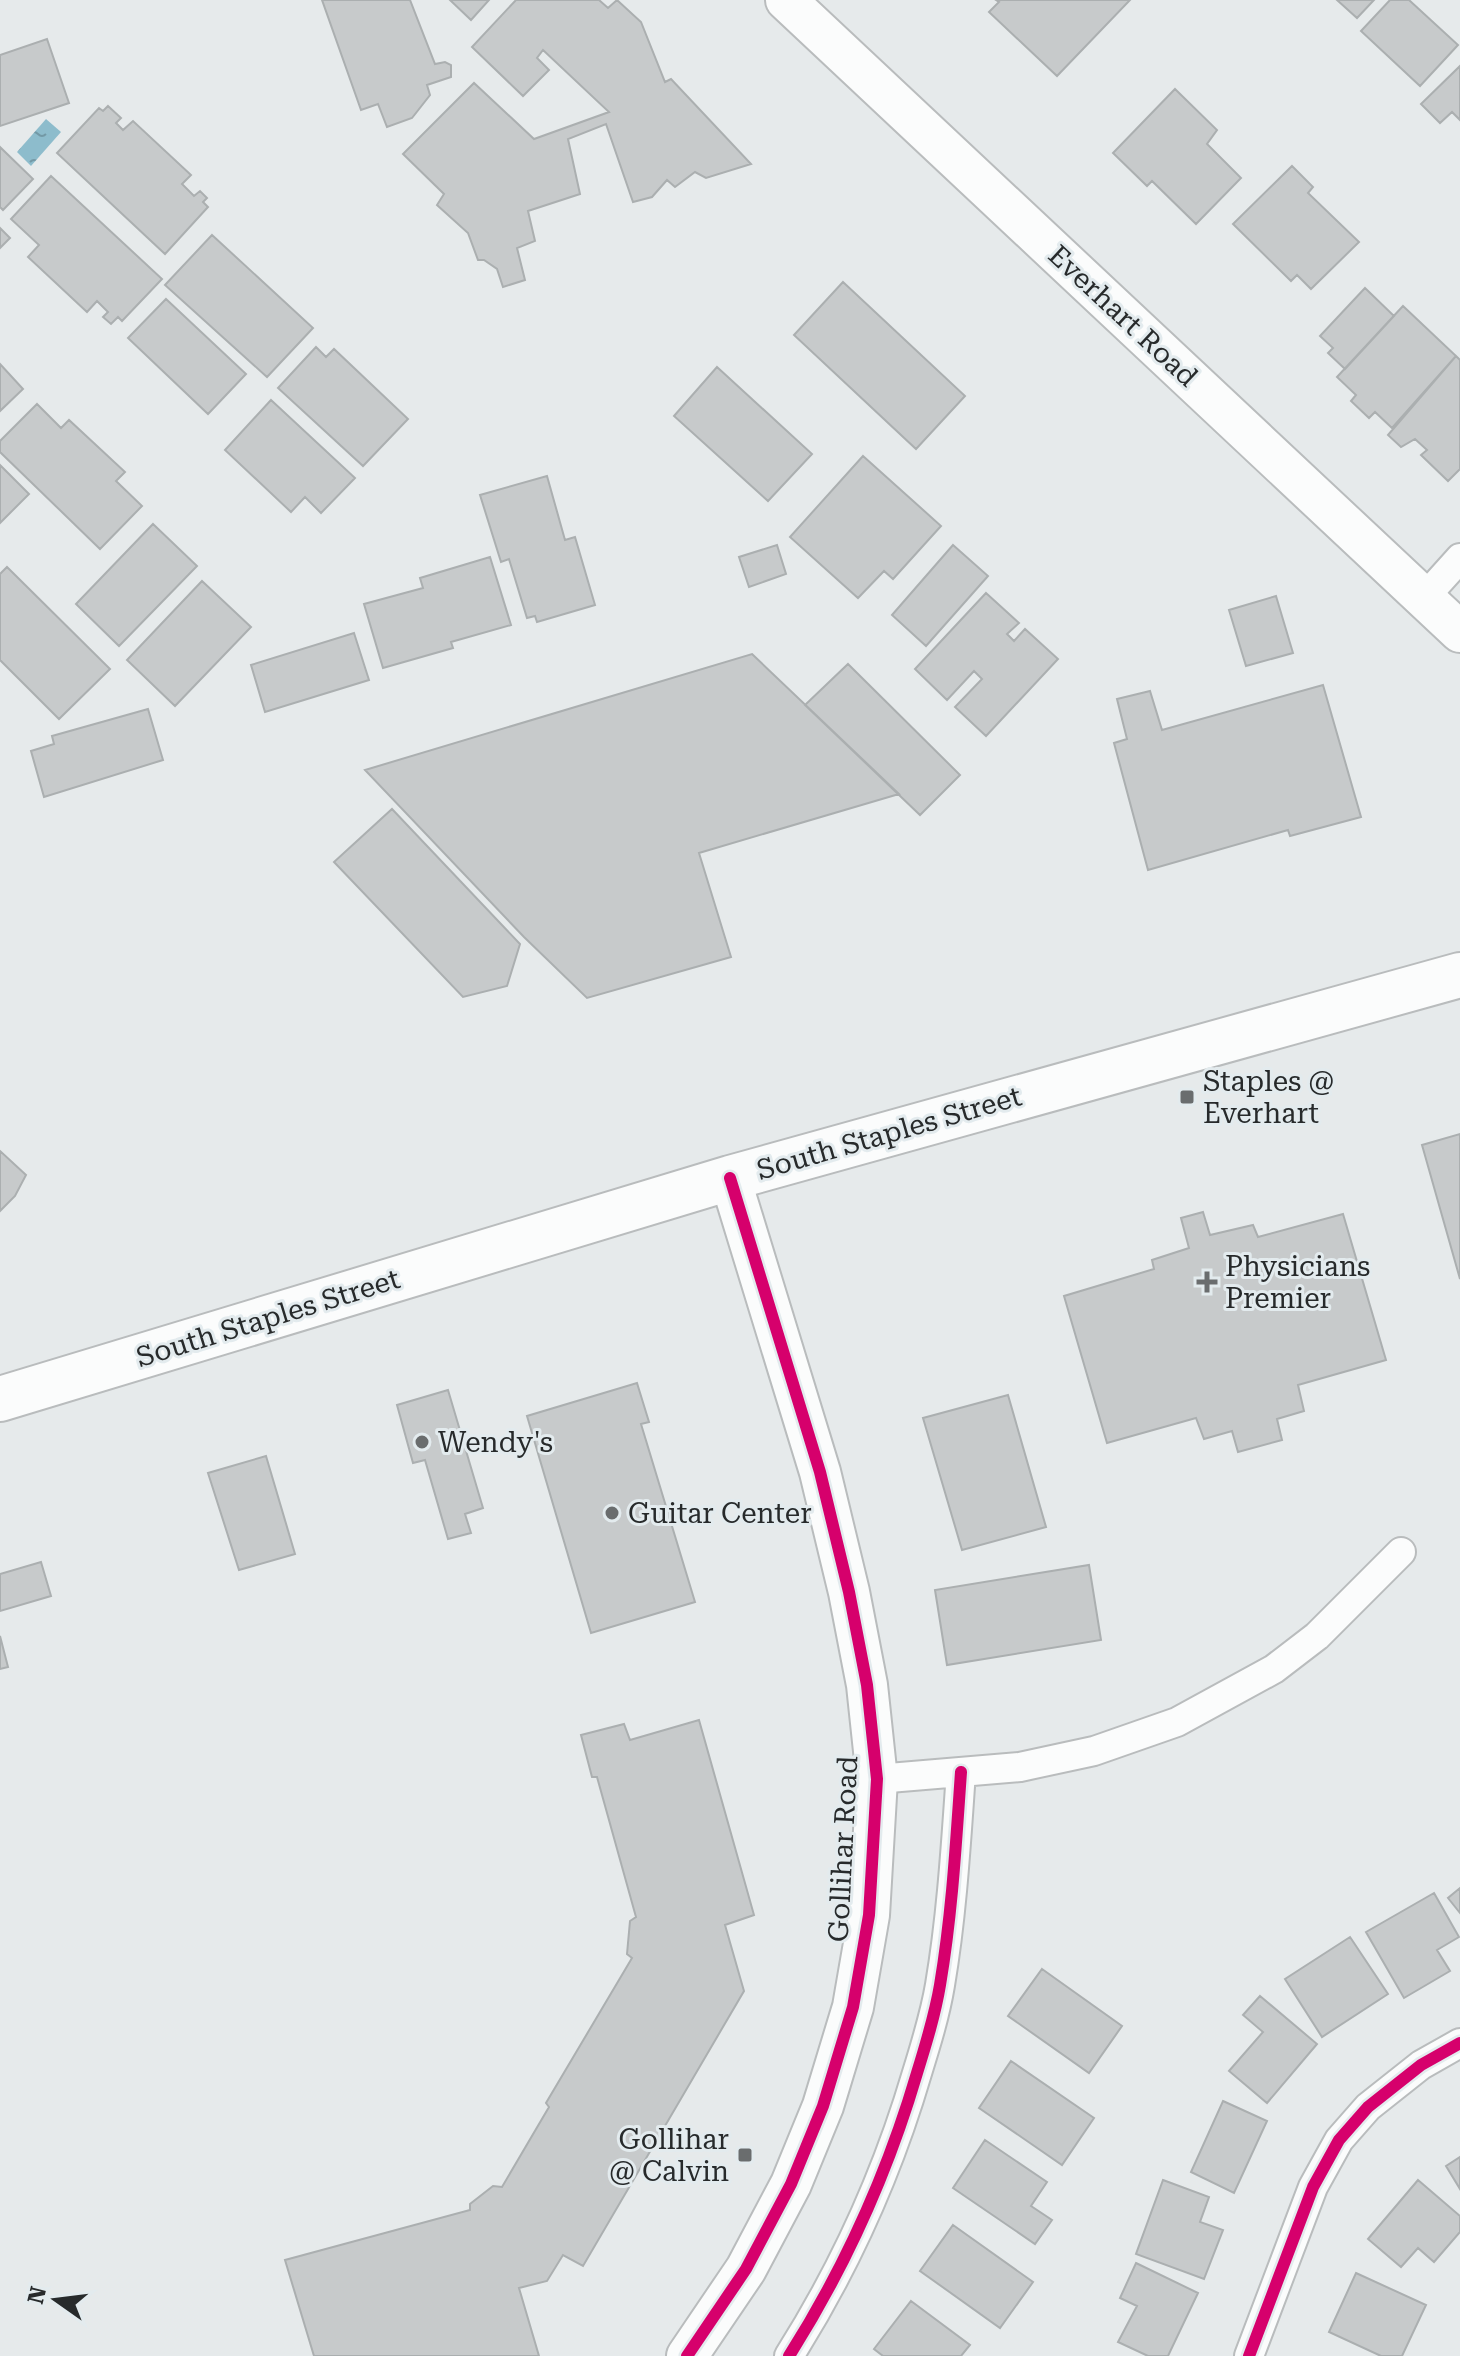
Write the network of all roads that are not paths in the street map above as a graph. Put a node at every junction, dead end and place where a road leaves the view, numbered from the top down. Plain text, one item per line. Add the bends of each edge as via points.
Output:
1 (786, 0) edge
2 (1460, 558) edge
3 (1424, 598) junction
4 (1460, 632) edge
5 (1460, 975) edge
6 (730, 1178) junction
7 (0, 1399) edge
8 (1401, 1552) dead end
9 (961, 1772) junction
10 (877, 1779) junction
11 (1460, 2043) edge
12 (687, 2356) edge
13 (789, 2356) edge
14 (1249, 2356) edge

1 - 3 main road, Everhart Road
2 - 3 street
3 - 4 main road, Everhart Road
5 - 6 main road, South Staples Street
6 - 7 main road, South Staples Street
6 - 10 main road, Gollihar Road via 820,1472 867,1685
8 - 9 street via 1317,1636 1274,1669 1177,1722 1094,1751 1020,1767
9 - 10 street
9 - 13 street via 951,1910 940,1988 920,2065 855,2239
10 - 12 main road, Gollihar Road via 869,1915 853,2007 823,2106 791,2184 746,2269
11 - 14 street via 1421,2065 1368,2107 1339,2140 1313,2187

